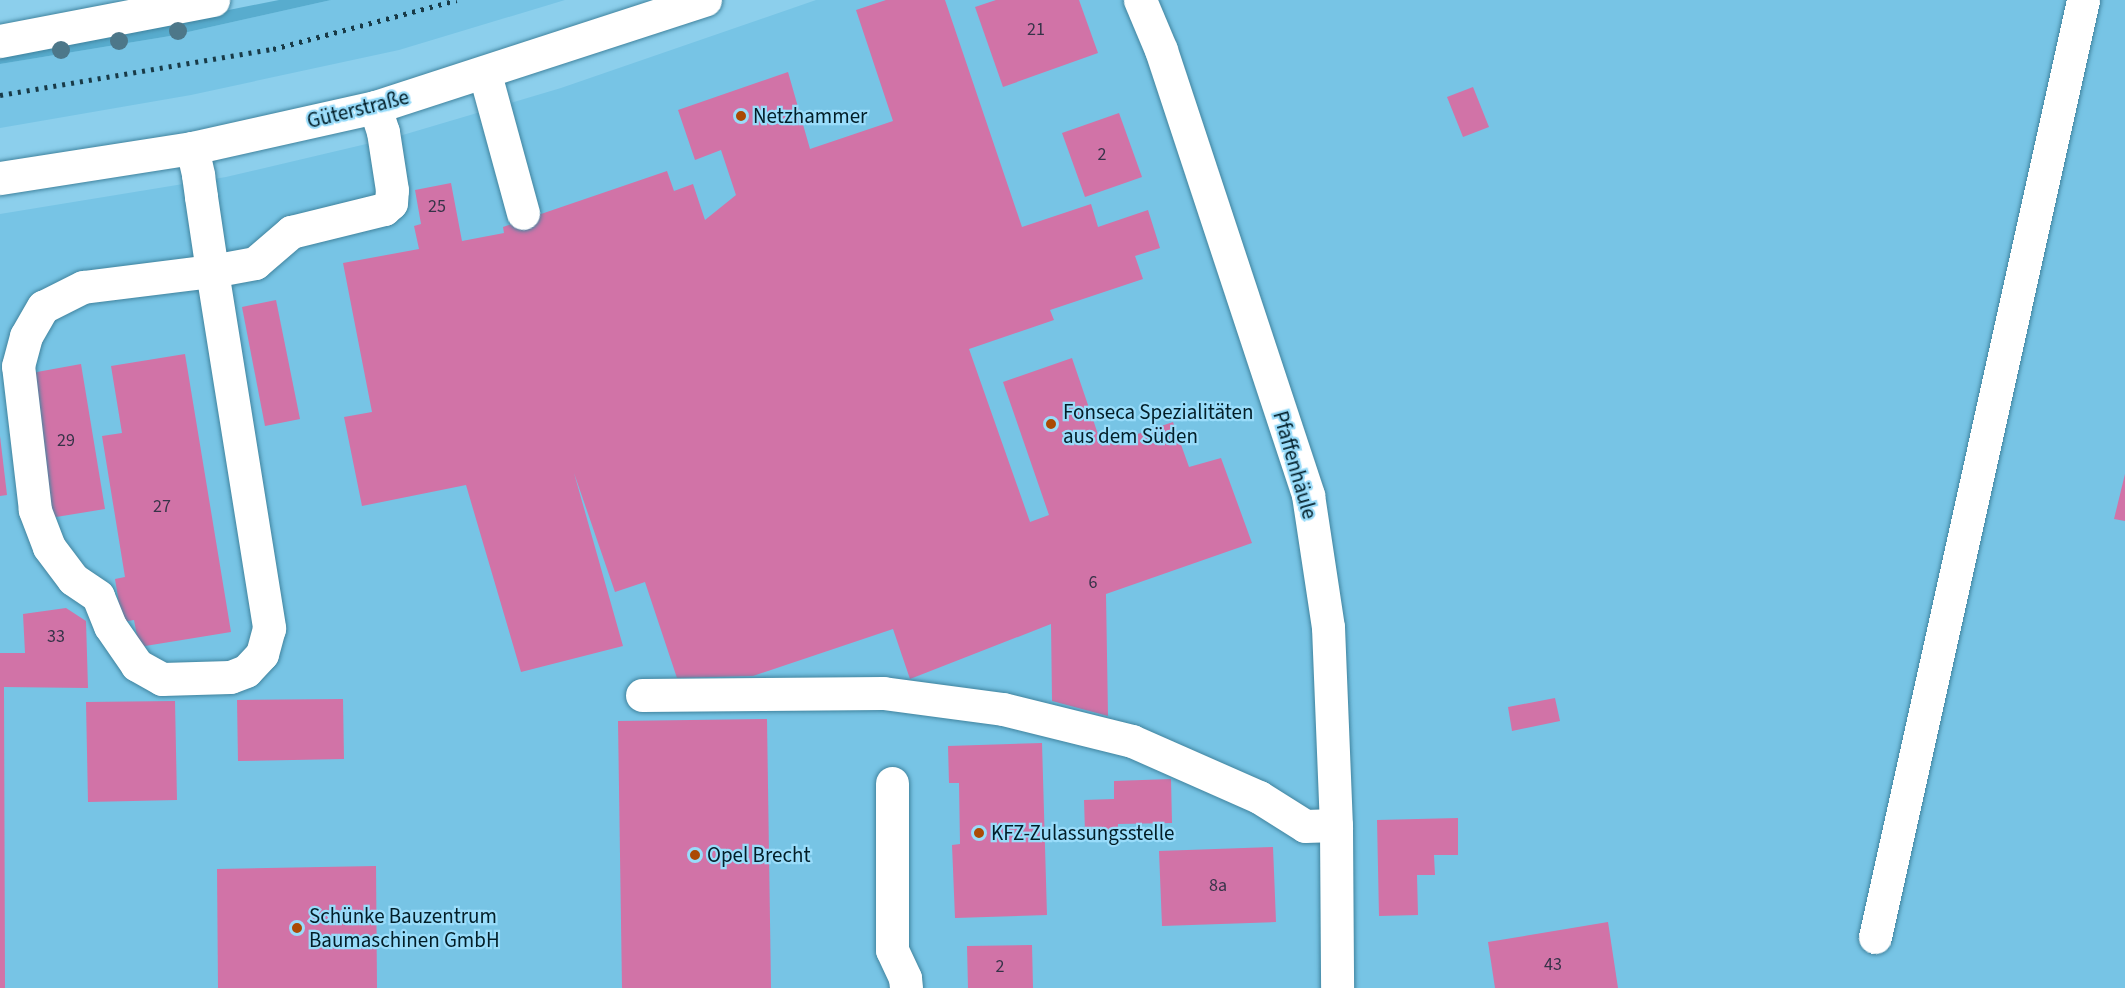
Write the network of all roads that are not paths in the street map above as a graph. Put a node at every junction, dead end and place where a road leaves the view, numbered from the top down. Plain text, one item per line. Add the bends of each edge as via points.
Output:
1 (213, 0) edge
2 (705, 0) edge
3 (1140, 0) edge
4 (2083, 0) edge
5 (0, 41) edge
6 (485, 74) junction
7 (375, 107) junction
8 (192, 148) junction
9 (0, 178) edge
10 (523, 213) dead end
11 (212, 271) junction
12 (642, 695) dead end
13 (892, 783) dead end
14 (1336, 825) junction
15 (1875, 937) dead end
16 (906, 988) edge
17 (1336, 988) edge

1 - 5 street
2 - 6 street, Güterstraße
3 - 14 street, Pfaffenhäule via 1161,50 1308,495 1328,627
4 - 15 street
6 - 7 street, Güterstraße
6 - 10 street
7 - 8 street, Güterstraße
7 - 11 street via 383,132 392,202 384,208 291,231 255,263
8 - 9 street, Güterstraße
8 - 11 street
11 - 11 street via 269,628 262,654 246,671 230,677 162,679 137,665 110,626 98,596 73,579 49,547 35,510 18,366 26,336 43,307 83,287
12 - 14 street via 883,693 1003,709 1132,741 1259,796 1305,826
13 - 16 street via 892,950
14 - 17 street, Pfaffenhäule

